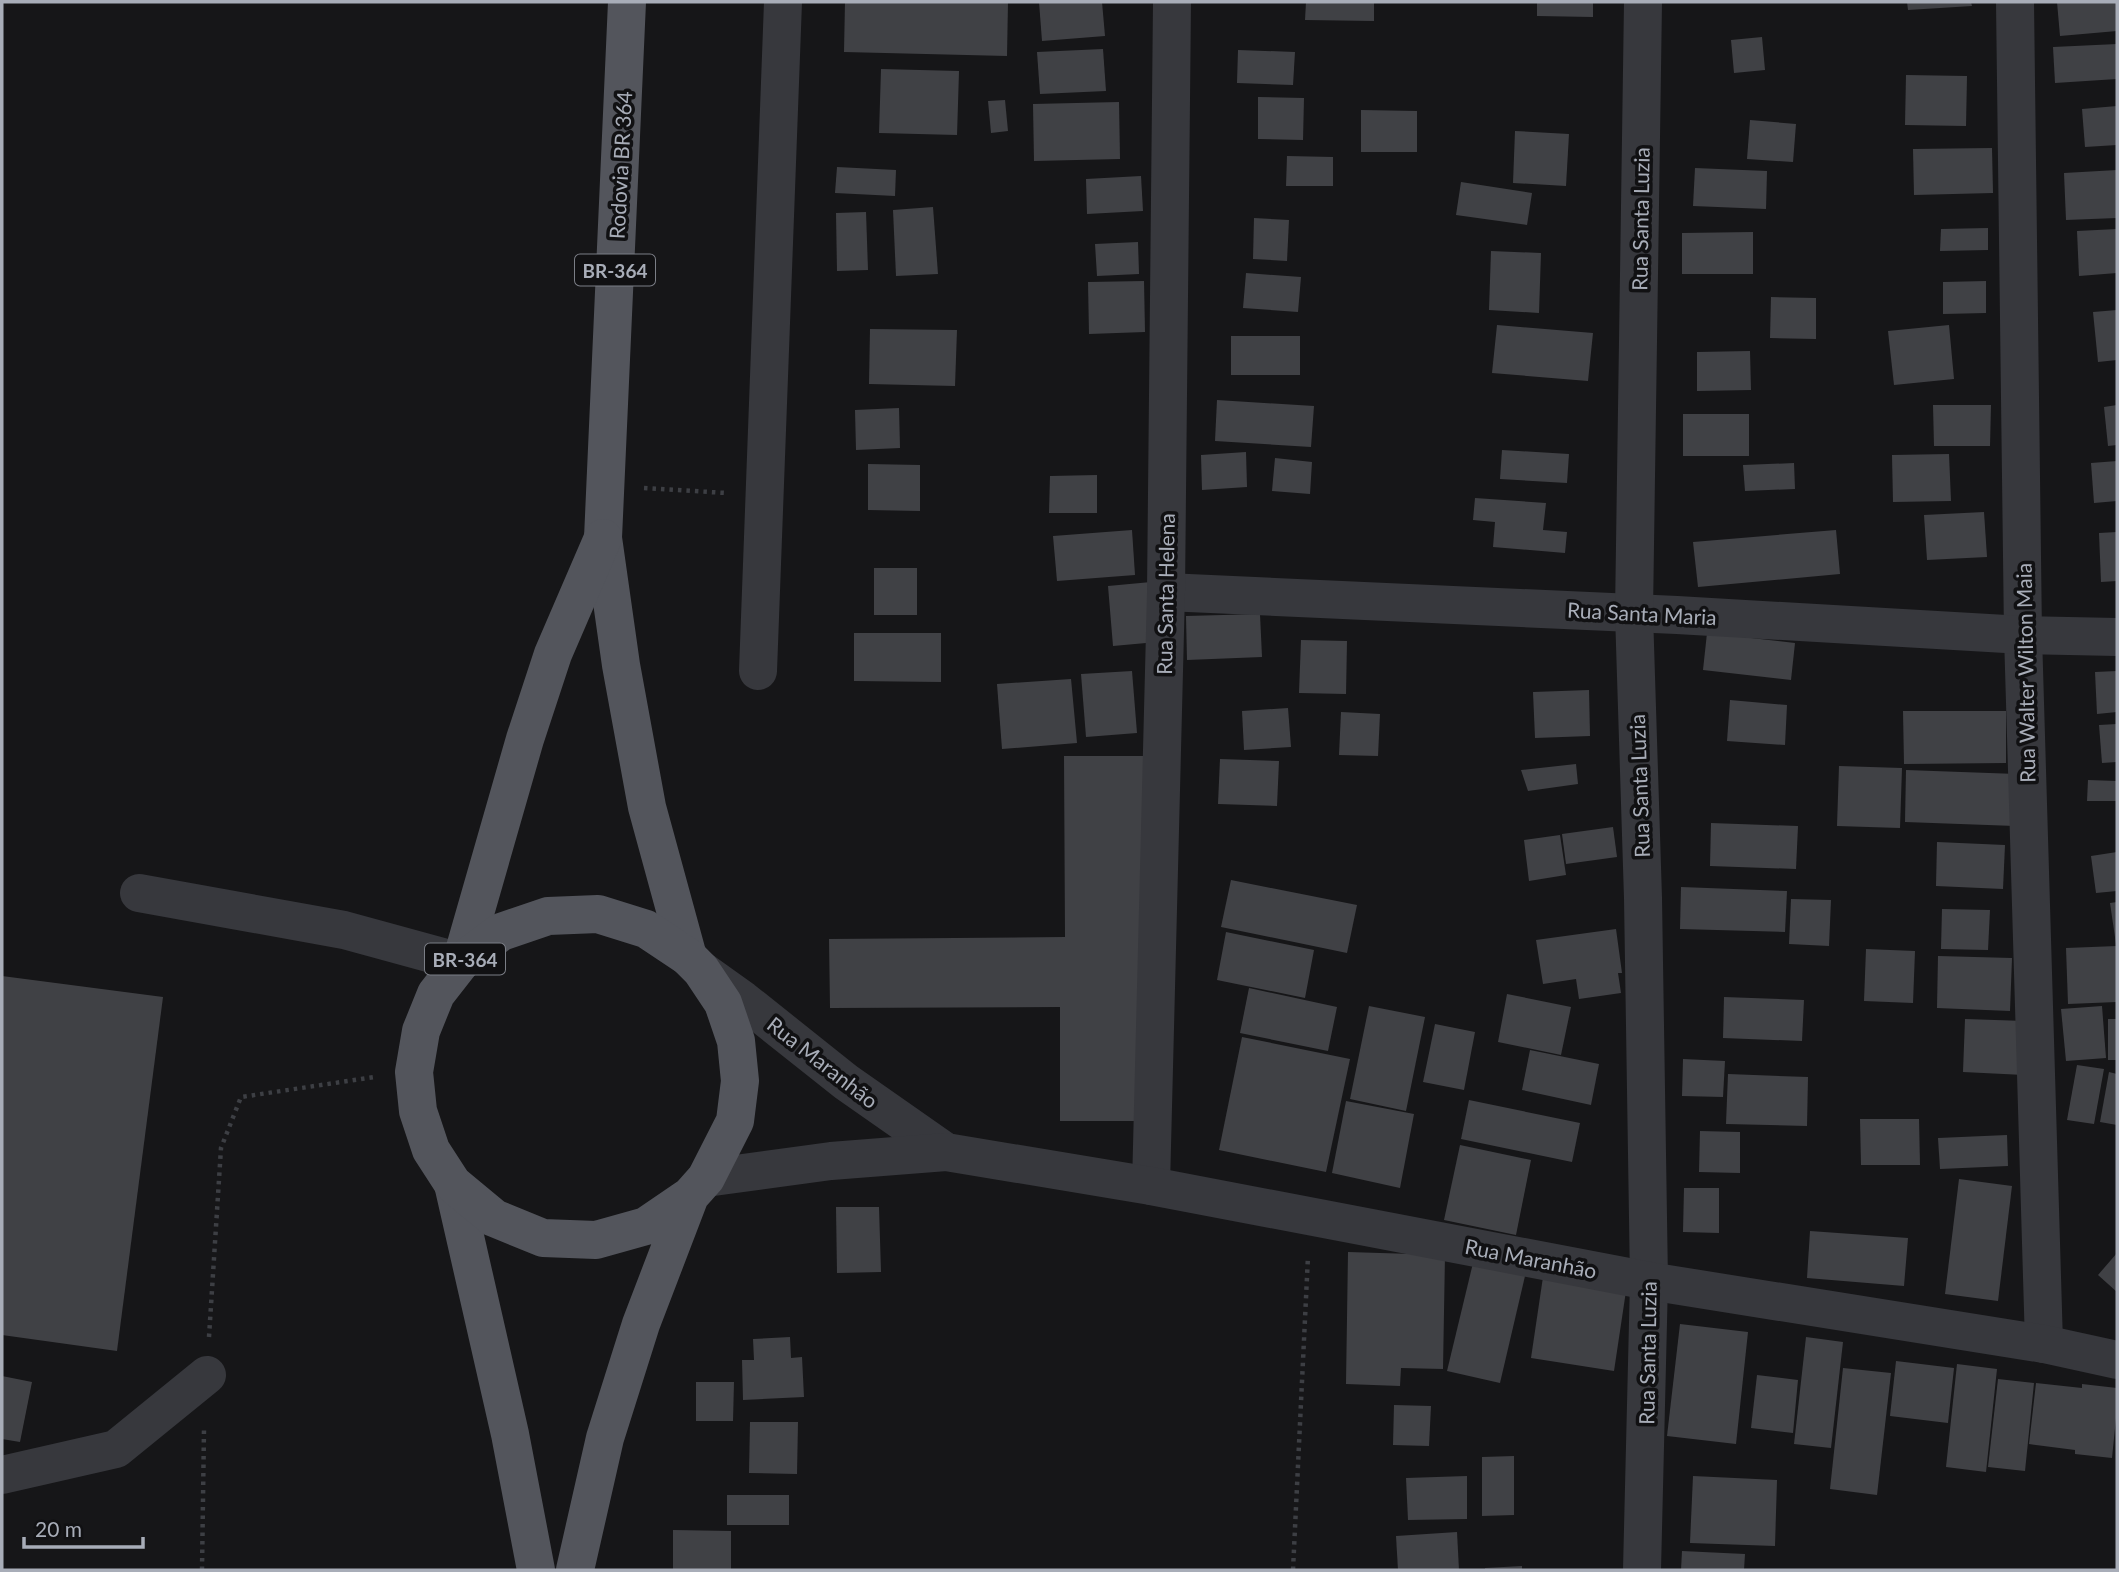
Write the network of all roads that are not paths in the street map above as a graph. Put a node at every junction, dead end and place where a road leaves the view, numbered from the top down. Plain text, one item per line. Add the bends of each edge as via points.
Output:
1 (627, 2) edge
2 (783, 2) edge
3 (1172, 2) edge
4 (1643, 2) edge
5 (2015, 2) edge
6 (603, 538) junction
7 (1166, 592) junction
8 (1634, 613) junction
9 (2023, 635) junction
10 (2117, 637) edge
11 (758, 671) dead end
12 (139, 893) dead end
13 (461, 962) junction
14 (694, 963) junction
15 (946, 1152) junction
16 (453, 1184) junction
17 (1151, 1185) junction
18 (698, 1187) junction
19 (1649, 1281) junction
20 (2043, 1344) junction
21 (2117, 1360) edge
22 (207, 1375) road end
23 (2, 1475) edge
24 (536, 1570) edge
25 (575, 1570) edge
26 (1642, 1570) edge

1 - 6 main road, Rodovia BR 364 / BR-364
2 - 11 street
3 - 7 street, Rua Santa Helena
4 - 8 street, Rua Santa Luzia
5 - 9 street, Rua Walter Wilton Maia
6 - 13 main road, BR-364 via 553,654
6 - 14 main road, BR-364 via 647,807
7 - 8 street, Rua Santa Maria
7 - 17 street, Rua Santa Helena
8 - 9 street, Rua Santa Maria
8 - 19 street, Rua Santa Luzia
9 - 10 street, Rua Santa Maria
9 - 20 street, Rua Walter Wilton Maia
12 - 13 street via 344,930
13 - 14 main road, BR-364 via 501,932 548,916 598,914 646,929
13 - 16 main road, BR-364 via 436,994 421,1031 414,1072 418,1111 431,1150
14 - 15 street, Rua Maranhão via 846,1082
14 - 18 main road, BR-364 via 723,1003 736,1041 740,1081 735,1121
15 - 17 street, Rua Maranhão
15 - 18 street, Rua Maranhão via 831,1161
16 - 18 main road, BR-364 via 494,1219 543,1238 596,1240 646,1226
16 - 24 main road, BR-364
17 - 19 street, Rua Maranhão
18 - 25 main road, BR-364 via 641,1324 609,1426
19 - 20 street, Rua Maranhão
19 - 26 street, Rua Santa Luzia
20 - 21 street, Rua Maranhão
22 - 23 street via 116,1449

